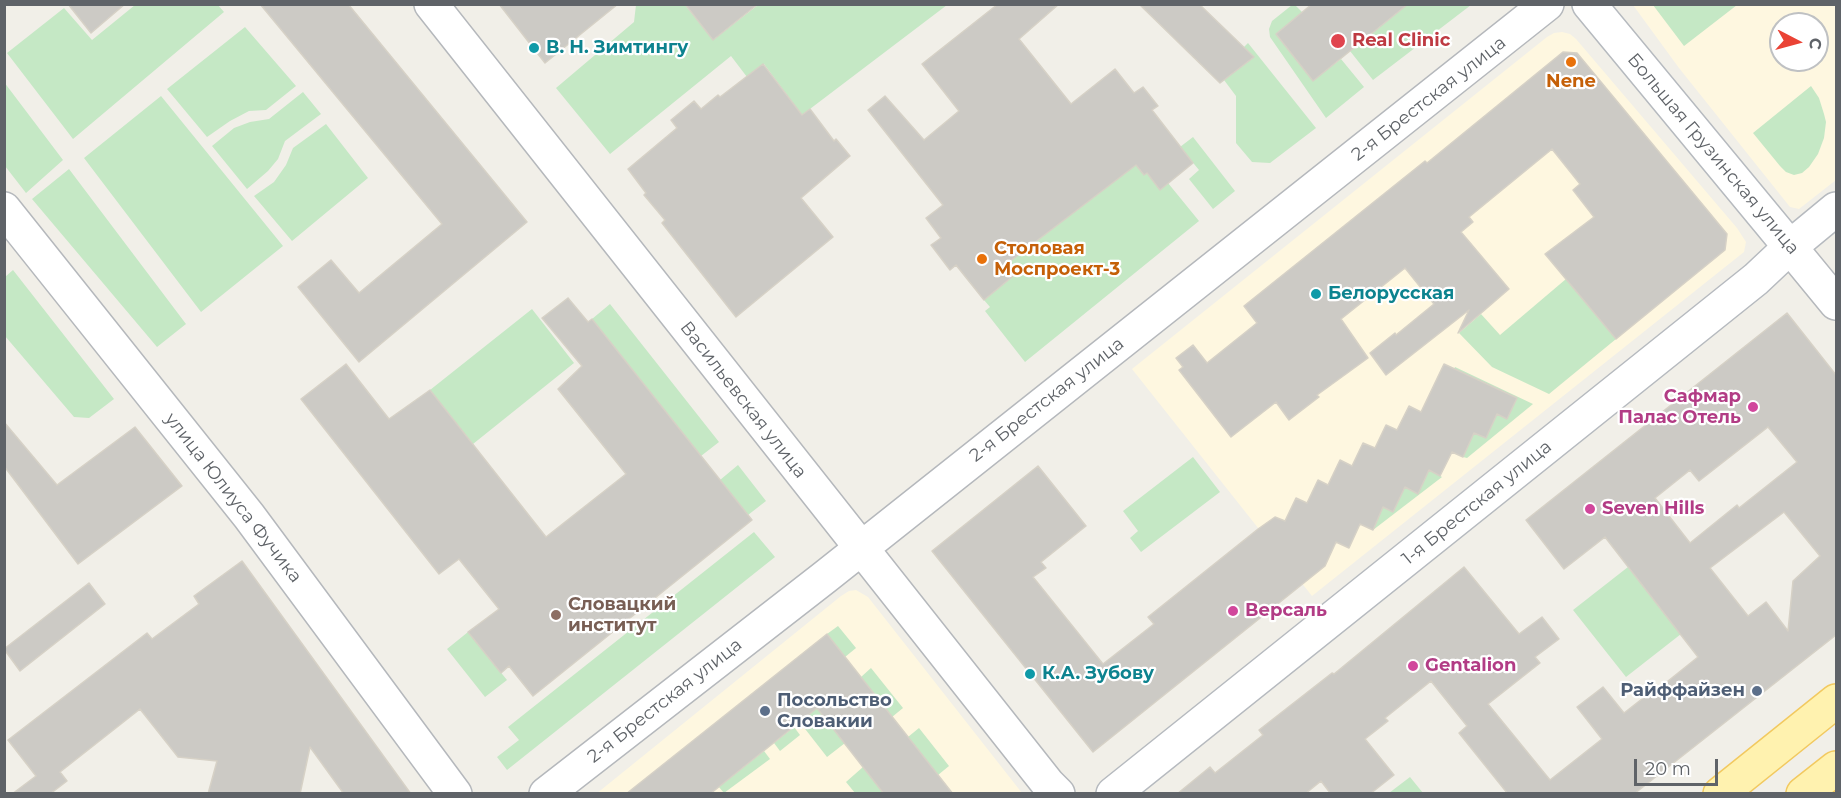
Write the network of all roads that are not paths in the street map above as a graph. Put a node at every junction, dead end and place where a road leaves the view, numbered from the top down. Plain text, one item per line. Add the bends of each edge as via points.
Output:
1 (430, 4) edge
2 (1547, 4) edge
3 (1589, 4) edge
4 (4, 208) edge
5 (1836, 209) edge
6 (1790, 248) junction
7 (1836, 303) edge
8 (861, 548) junction
9 (1836, 701) edge
10 (1836, 768) edge
11 (455, 794) edge
12 (546, 794) edge
13 (1058, 794) edge
14 (1113, 794) edge
15 (1719, 794) edge
16 (1803, 794) edge

1 - 8 street, Васильевская улица
2 - 8 street, 2-я Брестская улица
3 - 6 street, Большая Грузинская улица
4 - 11 street, улица Юлиуса Фучика via 249,516
5 - 6 street, 1-я Брестская улица
6 - 7 street, Большая Грузинская улица
6 - 14 street, 1-я Брестская улица via 1748,286
8 - 12 street, 2-я Брестская улица
8 - 13 street, Васильевская улица
9 - 15 main road
10 - 16 main road

